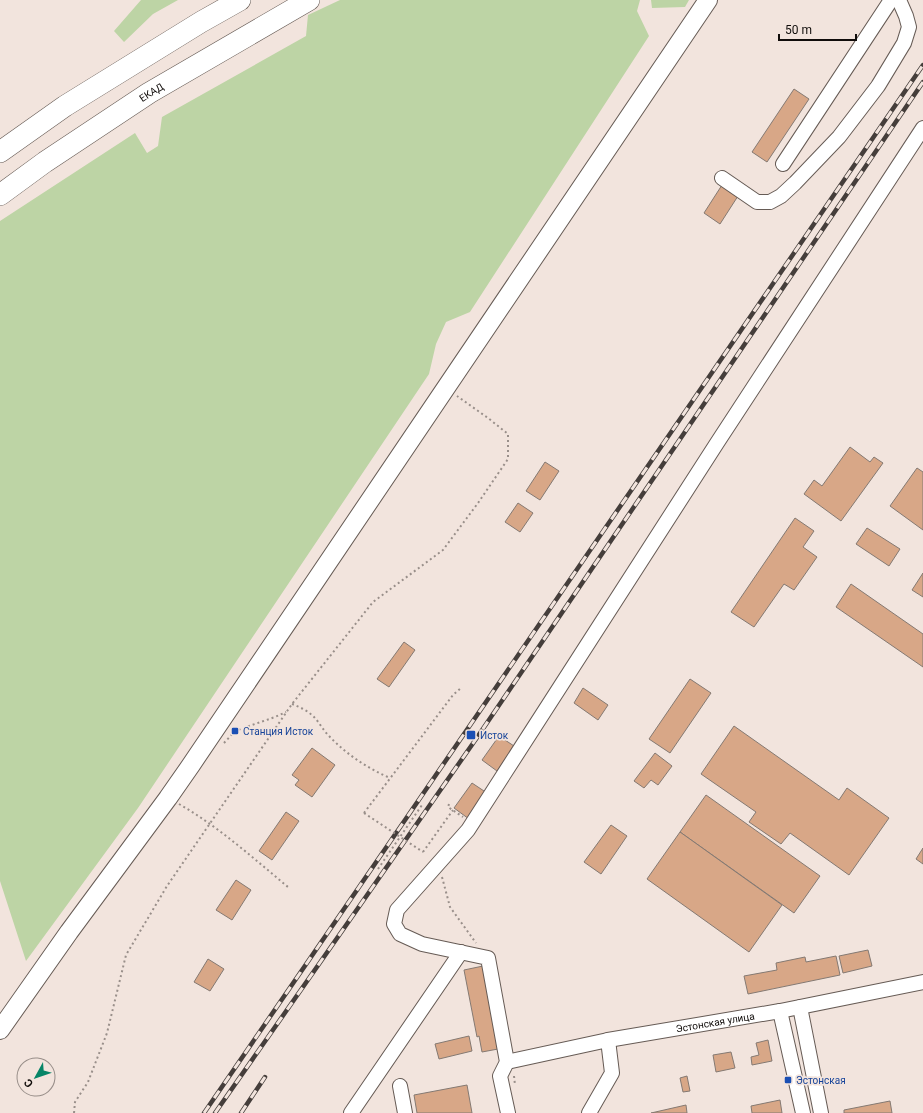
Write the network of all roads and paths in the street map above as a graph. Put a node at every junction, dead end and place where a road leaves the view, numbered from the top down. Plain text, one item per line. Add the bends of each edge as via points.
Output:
1 (240, 0) edge
2 (309, 0) edge
3 (708, 0) edge
4 (891, 0) edge
5 (899, 0) edge
6 (923, 128) edge
7 (0, 152) edge
8 (783, 164) dead end
9 (722, 178) dead end
10 (0, 195) edge
11 (446, 388) junction
12 (462, 687) dead end
13 (292, 704) junction
14 (287, 711) junction
15 (220, 747) dead end
16 (389, 779) junction
17 (168, 798) junction
18 (449, 804) dead end
19 (422, 805) dead end
20 (453, 810) junction
21 (209, 823) junction
22 (472, 823) junction
23 (400, 837) junction
24 (439, 862) junction
25 (378, 869) dead end
26 (288, 887) dead end
27 (461, 952) junction
28 (488, 958) junction
29 (923, 982) edge
30 (800, 1007) junction
31 (780, 1011) junction
32 (0, 1030) edge
33 (608, 1040) junction
34 (510, 1061) junction
35 (400, 1086) dead end
36 (516, 1089) dead end
37 (74, 1113) edge
38 (351, 1113) edge
39 (405, 1113) edge
40 (508, 1113) edge
41 (590, 1113) edge
42 (803, 1113) edge
43 (822, 1113) edge

1 - 7 highway via 65,106
2 - 10 highway, ЕКАД via 149,93
3 - 11 main road
4 - 8 street
5 - 9 street via 909,27 904,43 878,86 839,137 795,183 770,202 757,202
6 - 22 street
11 - 13 path via 508,434 508,459 443,550 373,602
11 - 17 main road
12 - 16 path via 453,695
13 - 14 path
13 - 16 path via 313,716 329,736 349,754
14 - 15 path via 235,731
14 - 21 path
16 - 23 path, bridge via 364,813
17 - 21 path
17 - 32 main road
18 - 20 path via 448,807
19 - 23 path
20 - 22 path
20 - 23 path, bridge via 423,852
21 - 26 path
21 - 37 path via 167,886 126,955 107,1033 88,1082 75,1102
22 - 24 street
23 - 25 path
24 - 27 street via 397,910 394,924 400,934 422,944
24 - 28 path via 450,907
27 - 28 street
27 - 38 street
28 - 34 street
29 - 30 street, Эстонская улица
30 - 31 street, Эстонская улица
30 - 43 street
31 - 33 street, Эстонская улица
31 - 42 street
33 - 34 street, Эстонская улица
33 - 41 street via 612,1073
34 - 36 path
34 - 40 street via 500,1076
35 - 39 street

